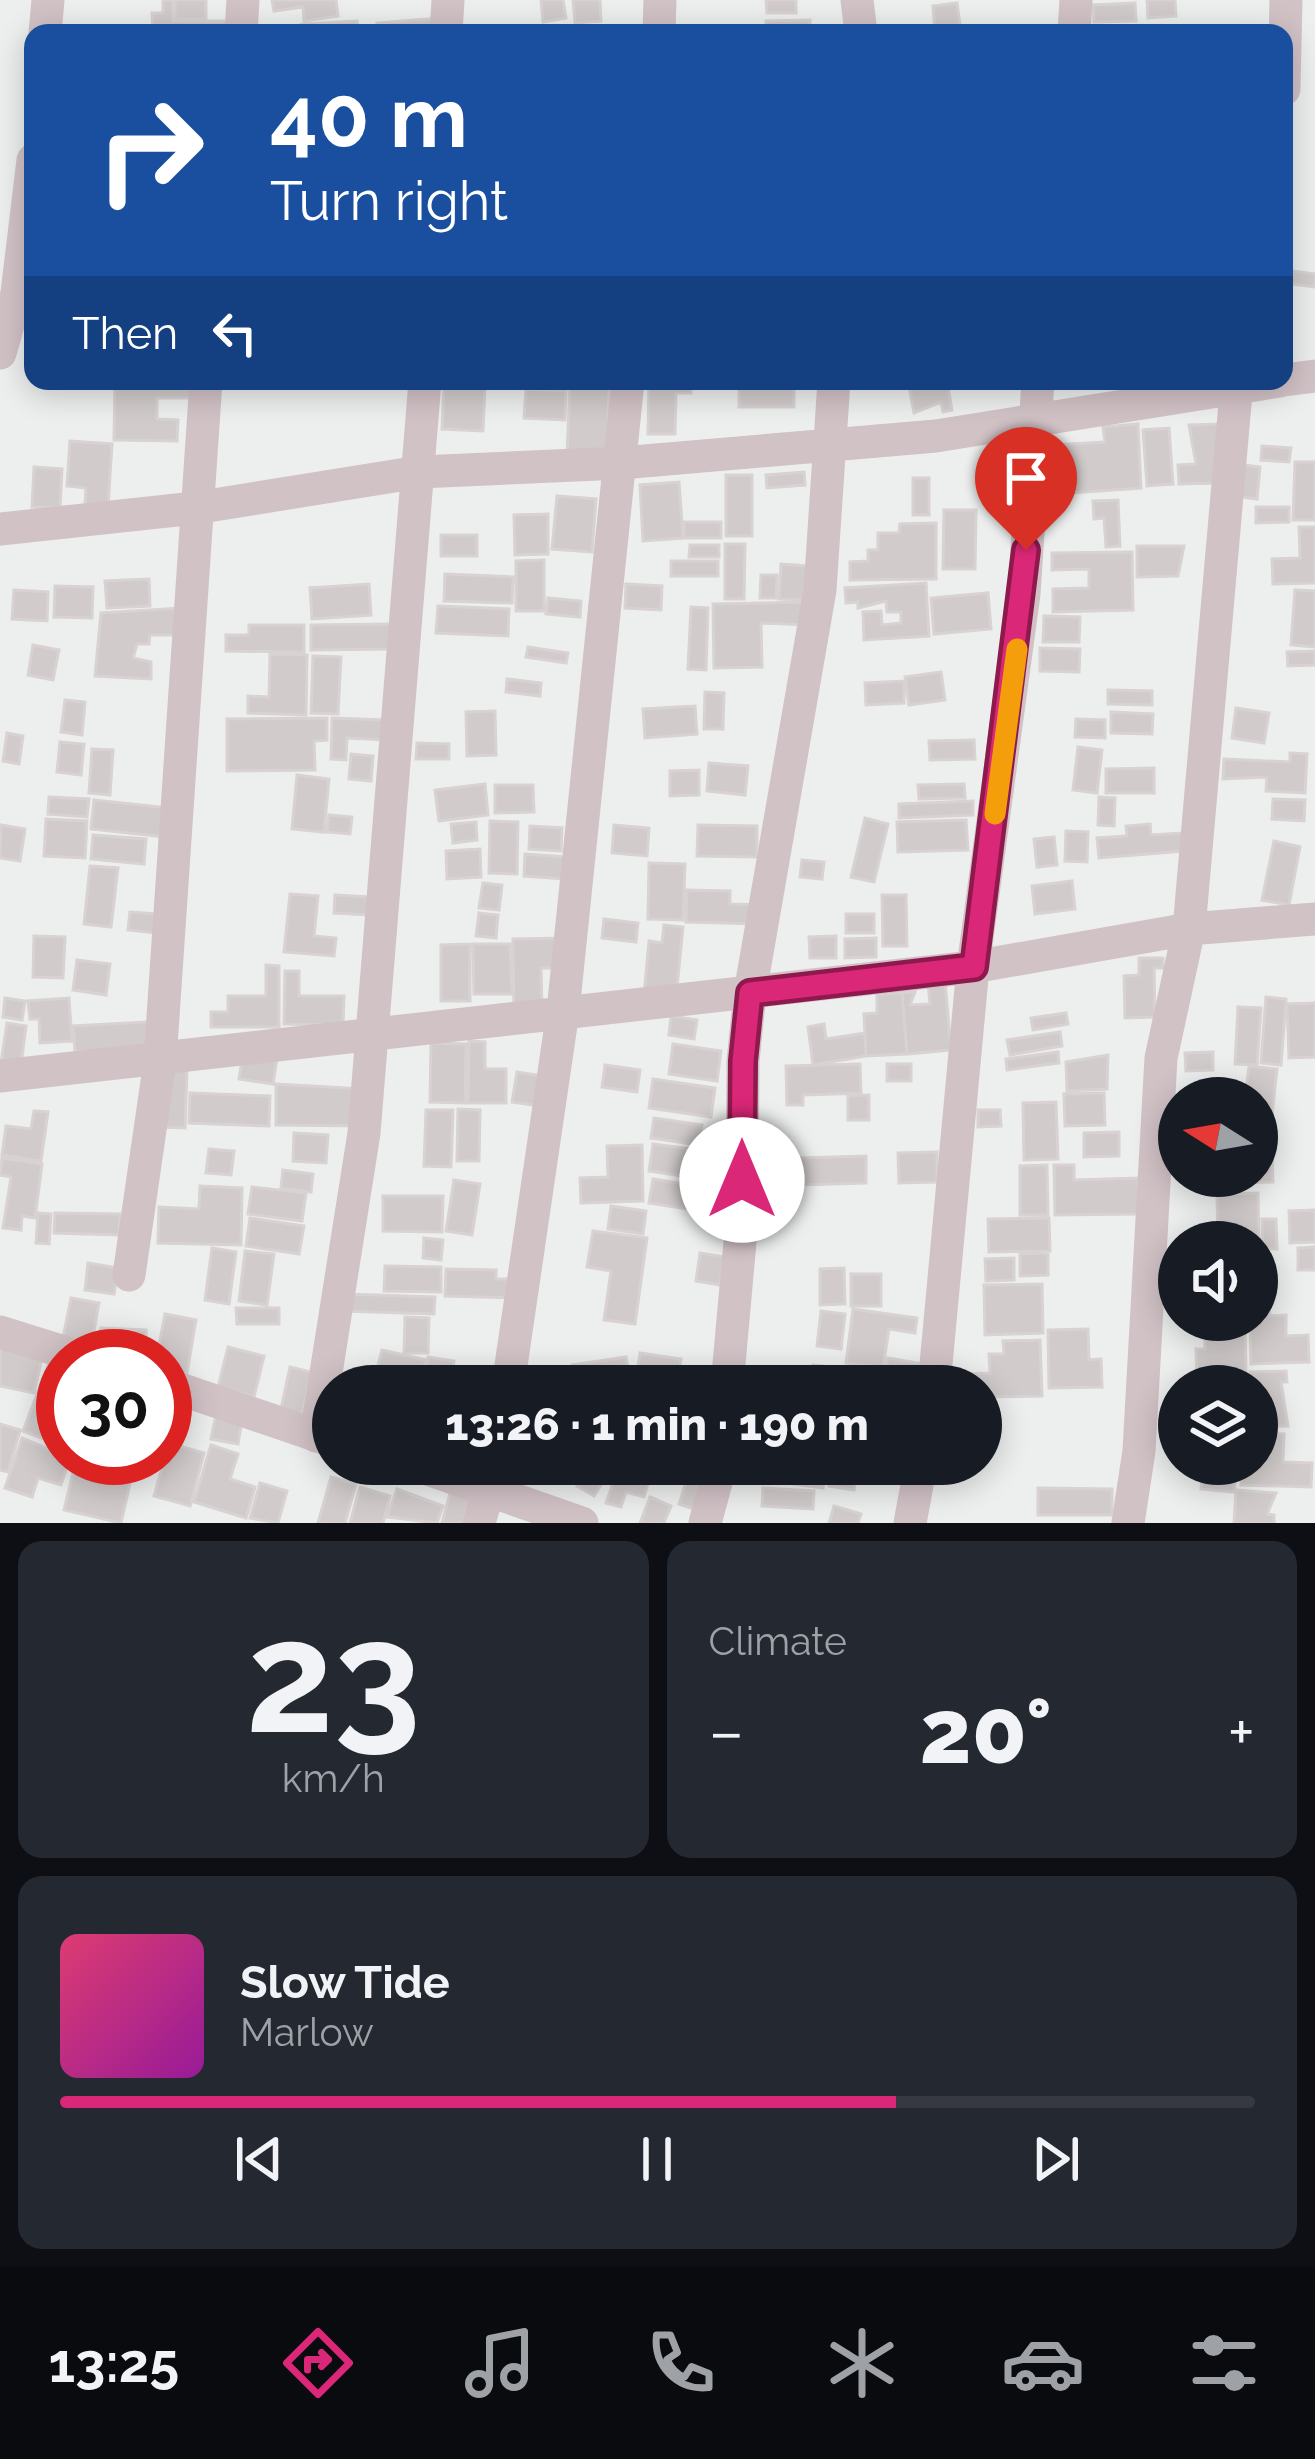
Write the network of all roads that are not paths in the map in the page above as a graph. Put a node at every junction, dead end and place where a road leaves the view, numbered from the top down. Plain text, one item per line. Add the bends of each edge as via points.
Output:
1 (24, 235) edge
2 (0, 353) edge
3 (205, 390) edge
4 (424, 390) edge
5 (627, 390) edge
6 (833, 390) edge
7 (1037, 390) edge
8 (1203, 390) edge
9 (1235, 390) edge
10 (1033, 421) junction
11 (827, 447) junction
12 (621, 463) junction
13 (419, 472) junction
14 (195, 508) junction
15 (0, 529) edge
16 (1315, 919) edge
17 (1190, 928) junction
18 (974, 967) junction
19 (750, 993) junction
20 (563, 1011) junction
21 (369, 1031) junction
22 (160, 1061) junction
23 (0, 1076) edge
24 (129, 1275) dead end
25 (0, 1332) edge
26 (36, 1343) edge
27 (334, 1365) edge
28 (511, 1365) edge
29 (729, 1365) edge
30 (936, 1365) edge
31 (192, 1393) edge
32 (312, 1434) edge
33 (491, 1485) edge
34 (511, 1485) edge
35 (715, 1485) edge
36 (917, 1485) edge
37 (479, 1523) edge
38 (582, 1523) edge
39 (705, 1523) edge
40 (910, 1523) edge
41 (1128, 1523) edge

1 - 2 street
3 - 14 street
4 - 13 street
5 - 12 street
6 - 11 street
7 - 10 street
8 - 10 street
9 - 17 street
10 - 11 street
10 - 18 street via 1024,594
11 - 12 street
11 - 19 street via 820,590
12 - 13 street
12 - 20 street
13 - 14 street
13 - 21 street
14 - 15 street
14 - 22 street
16 - 17 street
17 - 18 street
17 - 41 street via 1161,1058
18 - 19 street
18 - 30 street
19 - 20 street
19 - 29 street
20 - 21 street
20 - 28 street
21 - 22 street
21 - 27 street
22 - 23 street
22 - 24 street
25 - 26 street
31 - 32 street
33 - 37 street
34 - 38 street
35 - 39 street
36 - 40 street

